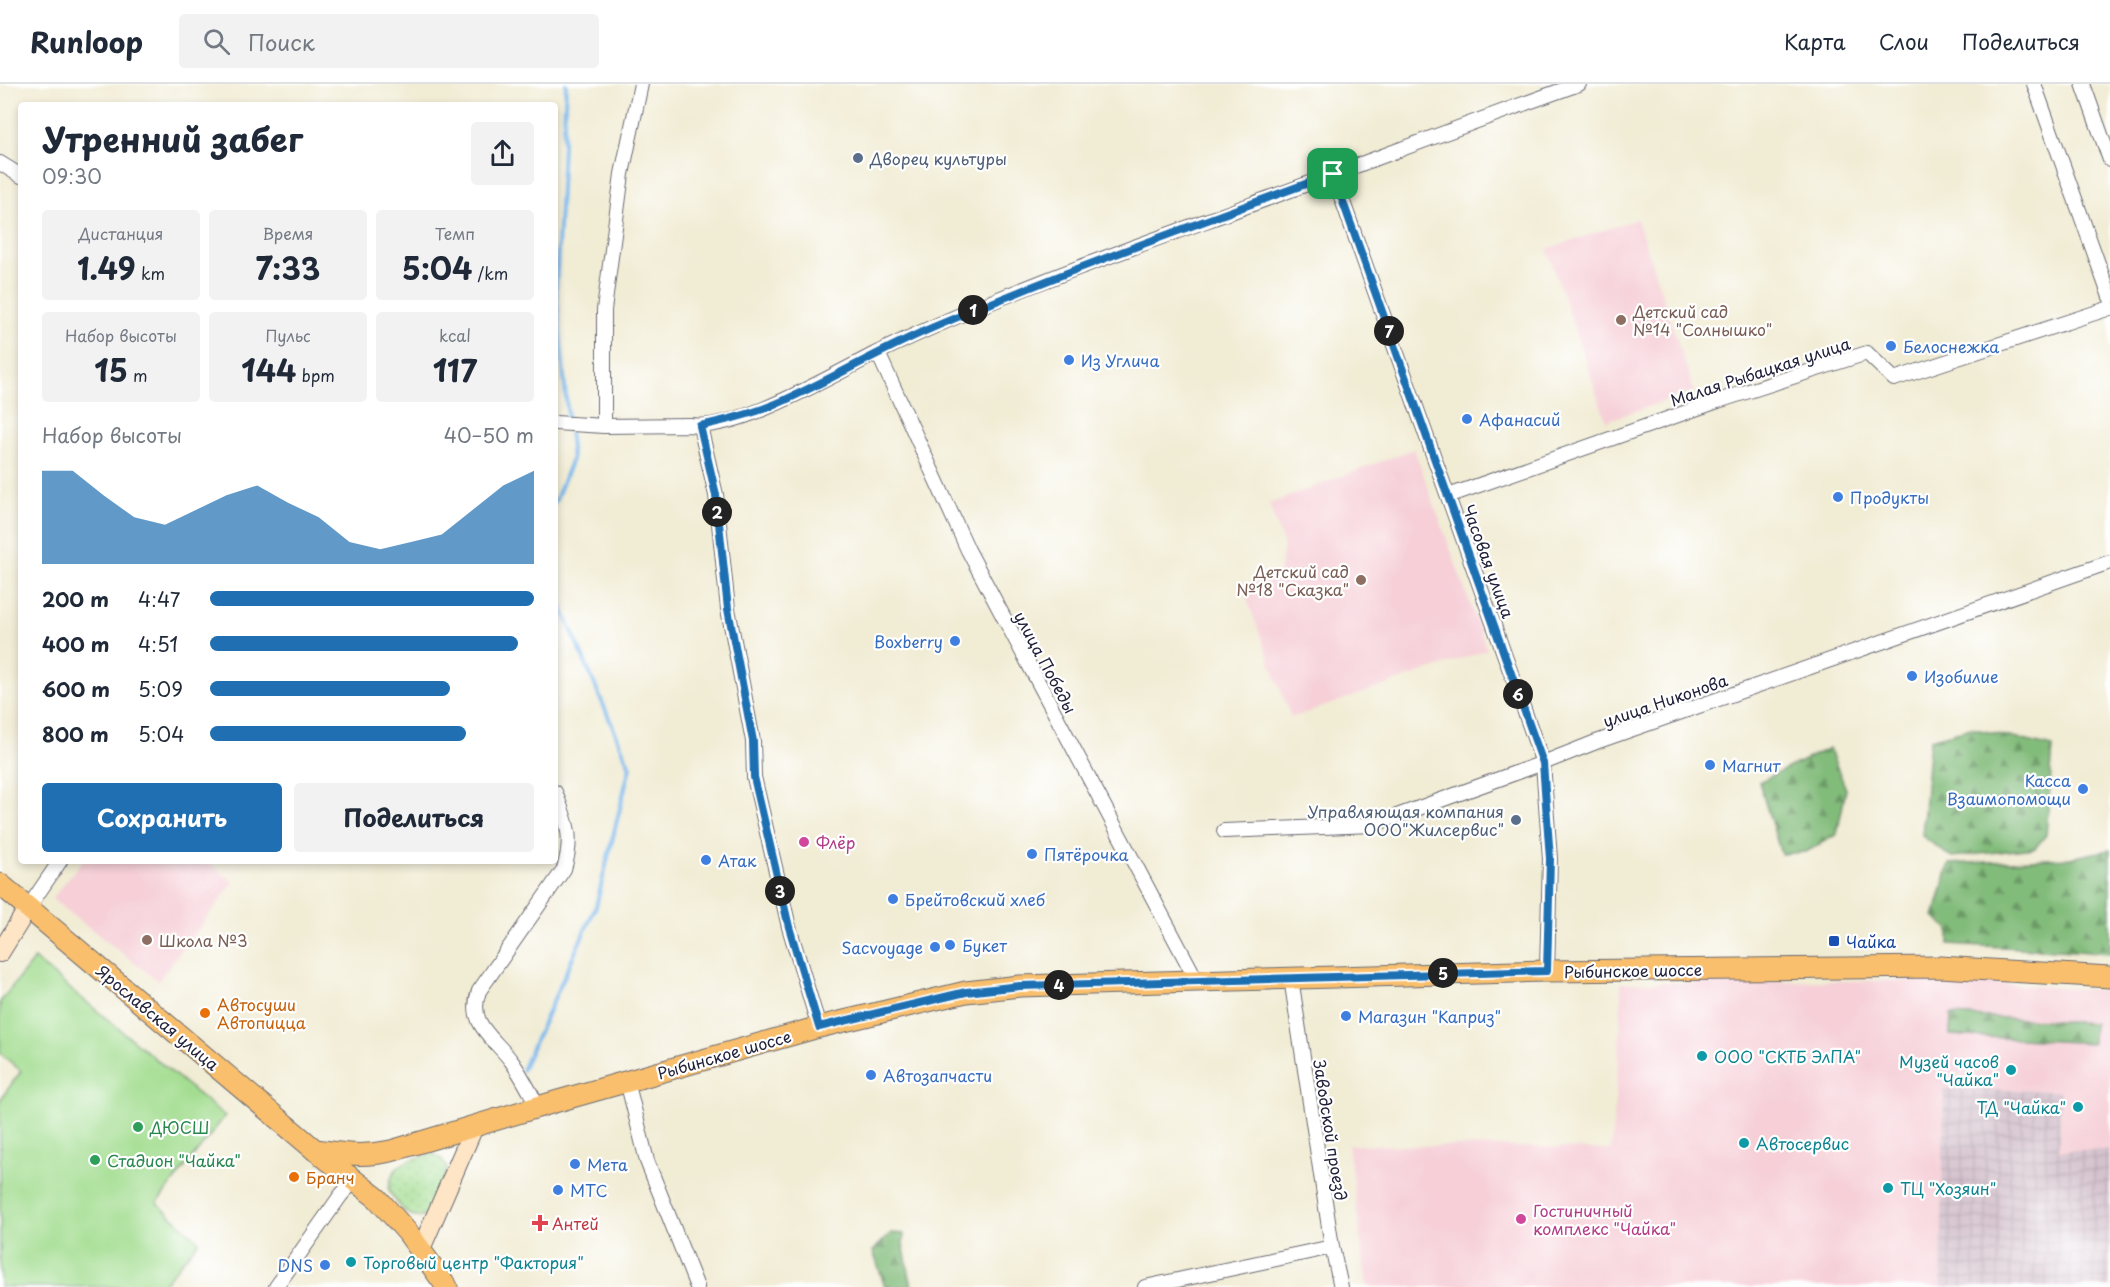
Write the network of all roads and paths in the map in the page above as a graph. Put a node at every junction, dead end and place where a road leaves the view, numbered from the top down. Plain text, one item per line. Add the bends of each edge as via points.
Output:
1 (641, 84) edge
2 (1579, 84) edge
3 (2034, 84) edge
4 (2083, 84) edge
5 (2110, 160) edge
6 (0, 163) edge
7 (18, 174) edge
8 (1333, 174) junction
9 (2110, 297) edge
10 (2110, 308) edge
11 (878, 353) junction
12 (558, 423) edge
13 (604, 426) junction
14 (700, 426) junction
15 (1448, 496) junction
16 (2110, 562) edge
17 (1543, 763) junction
18 (558, 800) edge
19 (1224, 831) dead end
20 (58, 864) edge
21 (0, 884) edge
22 (28, 908) junction
23 (0, 953) edge
24 (1547, 971) junction
25 (2110, 977) edge
26 (1291, 978) junction
27 (1197, 981) junction
28 (819, 1027) junction
29 (627, 1081) junction
30 (538, 1107) junction
31 (474, 1126) junction
32 (315, 1149) junction
33 (355, 1180) junction
34 (1332, 1247) junction
35 (421, 1249) junction
36 (276, 1287) edge
37 (447, 1287) edge
38 (697, 1287) edge
39 (1145, 1287) edge
40 (1341, 1287) edge

1 - 13 street via 622,174 604,310
2 - 8 street
3 - 9 street
4 - 5 street
6 - 7 street
8 - 11 street via 1011,295
8 - 15 street, Часовая улица
10 - 15 street, Малая Рыбацкая улица via 1894,379 1866,353
11 - 14 street via 782,402
11 - 27 street, улица Победы via 968,550
12 - 13 street
13 - 14 street
14 - 28 street via 716,495 728,609 753,741 754,777 789,927
15 - 17 street, Часовая улица
16 - 17 street, улица Никонова
17 - 19 street, улица Никонова via 1371,825
17 - 24 street, Часовая улица via 1550,859
18 - 30 street via 570,832 564,869 480,991 475,1009 481,1026 512,1062
20 - 22 street
21 - 22 main road, Ярославская улица
22 - 23 main road
22 - 32 main road, Ярославская улица
24 - 25 main road, Рыбинское шоссе via 1940,967
24 - 26 main road, Рыбинское шоссе
26 - 27 main road, Рыбинское шоссе
26 - 34 street, Заводской проезд
27 - 28 main road, Рыбинское шоссе via 1020,986 966,992
28 - 29 main road, Рыбинское шоссе
29 - 30 main road, Рыбинское шоссе
29 - 38 street via 646,1161
30 - 31 main road, Рыбинское шоссе
31 - 32 main road, Рыбинское шоссе via 373,1155 353,1156
31 - 35 main road
32 - 33 main road, Ярославская улица
33 - 35 main road, Ярославская улица via 392,1213
33 - 36 street
34 - 39 street
34 - 40 street, Заводской проезд
35 - 37 main road, Ярославская улица

